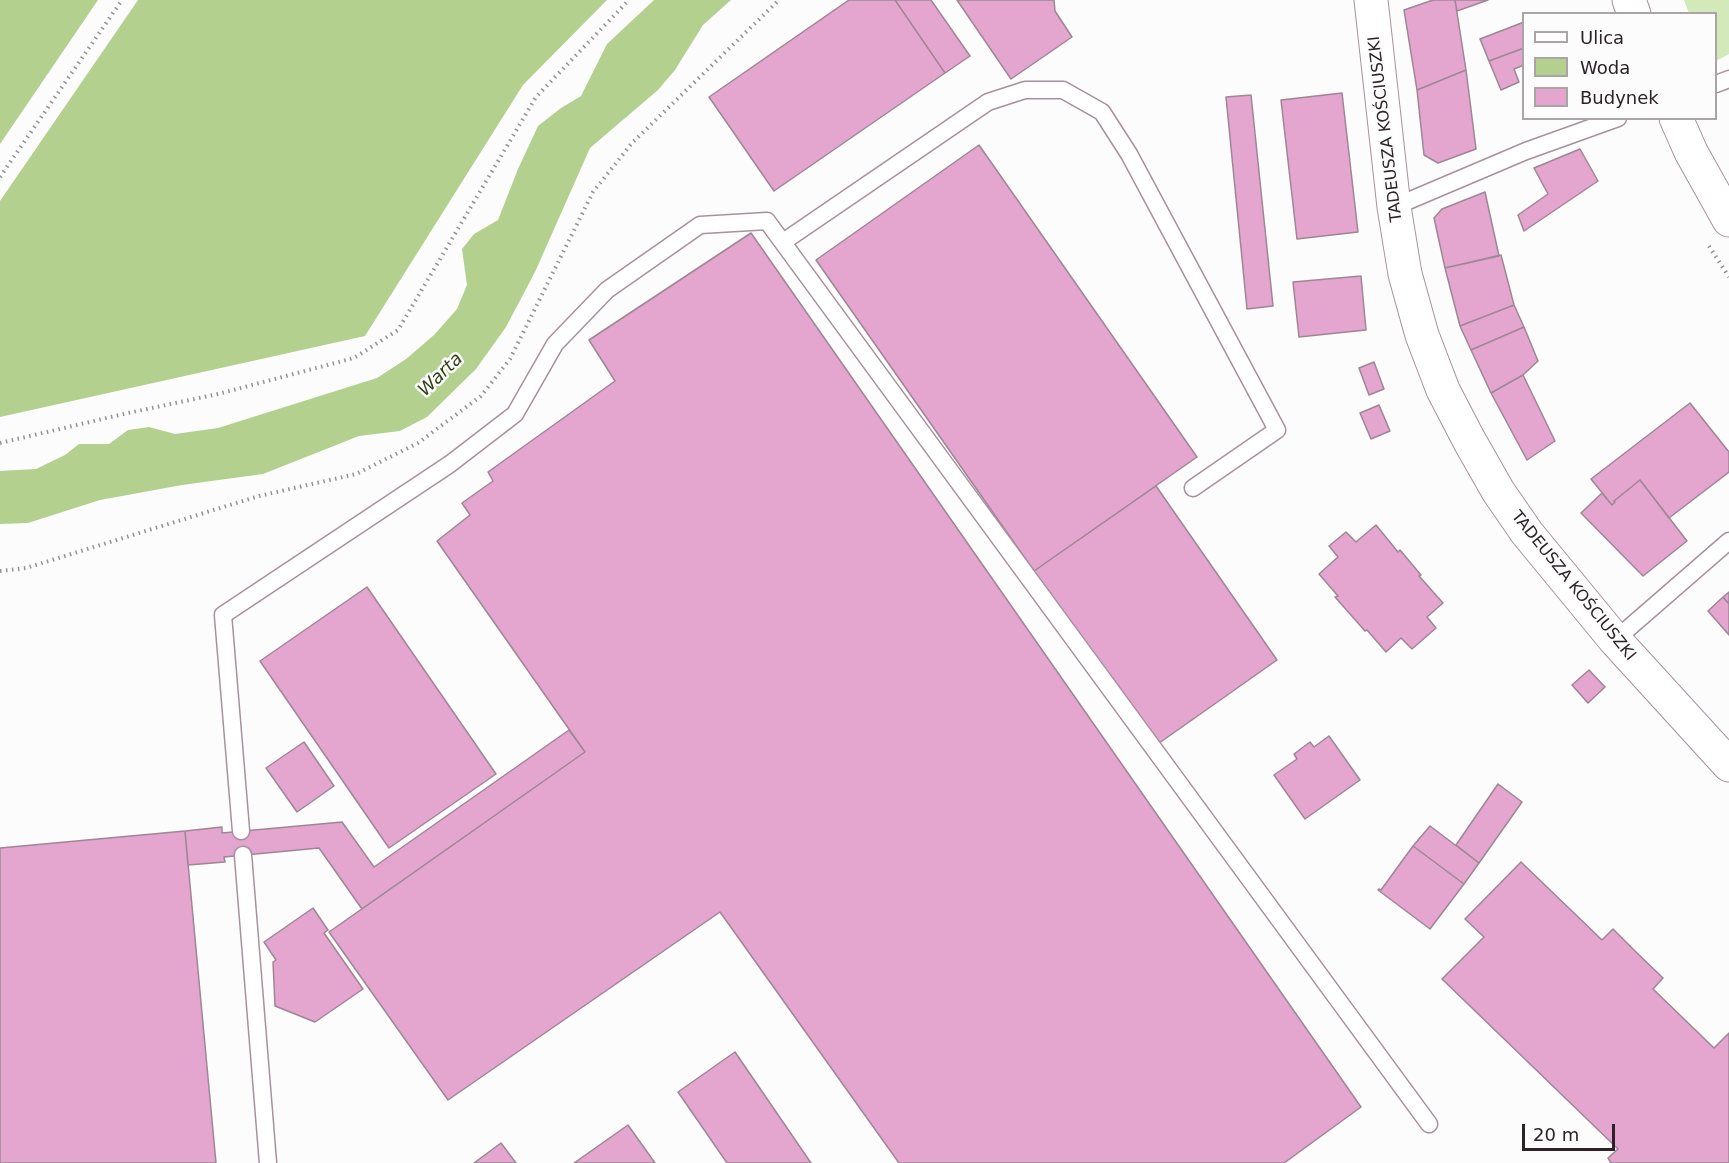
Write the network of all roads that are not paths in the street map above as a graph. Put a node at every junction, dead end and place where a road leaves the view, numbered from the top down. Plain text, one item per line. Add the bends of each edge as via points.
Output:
1 (1371, 0) edge
2 (1612, 120) edge
3 (1677, 120) edge
4 (1394, 207) junction
5 (1729, 220) edge
6 (783, 242) junction
7 (1192, 488) dead end
8 (1729, 541) edge
9 (1615, 640) junction
10 (1729, 765) edge
11 (241, 831) dead end
12 (243, 855) dead end
13 (1429, 1124) dead end
14 (268, 1163) edge

1 - 4 street, TADEUSZA KOŚCIUSZKI
2 - 4 lane via 1526,151
3 - 5 street
4 - 9 street, TADEUSZA KOŚCIUSZKI via 1405,274 1422,335 1468,440 1527,533
6 - 7 lane via 988,102 1025,90 1063,90 1102,112 1129,154 1277,430
6 - 11 lane via 767,221 700,225 607,290 555,344 515,414 450,464 223,615
6 - 13 lane
8 - 9 lane
9 - 10 street, TADEUSZA KOŚCIUSZKI
12 - 14 lane

